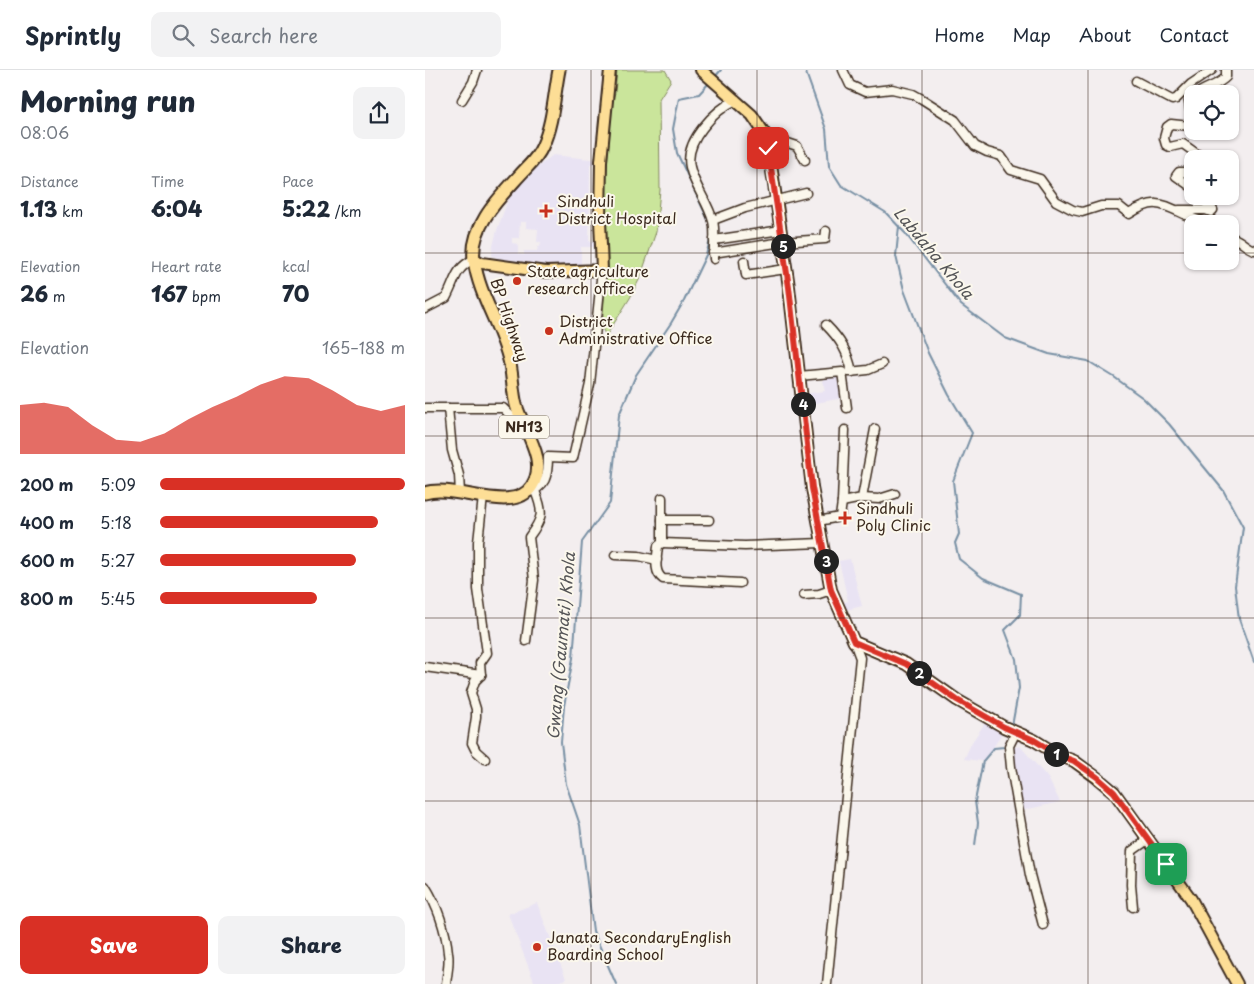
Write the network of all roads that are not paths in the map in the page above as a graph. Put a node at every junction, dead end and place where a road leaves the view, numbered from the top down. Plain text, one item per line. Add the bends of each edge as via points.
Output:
1 (477, 70) edge
2 (559, 70) edge
3 (610, 70) edge
4 (843, 70) edge
5 (1213, 70) edge
6 (1225, 70) edge
7 (703, 72) edge
8 (1136, 81) dead end
9 (1210, 85) edge
10 (462, 100) dead end
11 (736, 100) junction
12 (1184, 125) edge
13 (768, 148) junction
14 (1191, 150) edge
15 (805, 160) dead end
16 (1184, 172) edge
17 (1184, 182) edge
18 (806, 193) dead end
19 (776, 200) junction
20 (1209, 205) edge
21 (1177, 210) junction
22 (1186, 215) edge
23 (713, 220) junction
24 (781, 230) junction
25 (826, 231) dead end
26 (733, 237) junction
27 (714, 240) junction
28 (1239, 240) edge
29 (782, 242) junction
30 (734, 249) junction
31 (1254, 250) edge
32 (474, 259) junction
33 (744, 261) dead end
34 (786, 269) junction
35 (602, 270) junction
36 (425, 308) edge
37 (826, 325) dead end
38 (882, 364) dead end
39 (842, 372) junction
40 (853, 372) junction
41 (799, 376) junction
42 (425, 408) edge
43 (448, 408) junction
44 (847, 408) dead end
45 (875, 429) dead end
46 (845, 430) dead end
47 (528, 437) junction
48 (531, 492) junction
49 (425, 493) edge
50 (460, 493) junction
51 (895, 494) dead end
52 (483, 497) junction
53 (662, 498) dead end
54 (862, 498) junction
55 (843, 502) junction
56 (662, 520) junction
57 (709, 520) dead end
58 (818, 521) junction
59 (662, 543) junction
60 (822, 543) junction
61 (615, 556) dead end
62 (657, 560) junction
63 (741, 583) dead end
64 (831, 590) junction
65 (804, 595) dead end
66 (526, 641) dead end
67 (854, 642) junction
68 (425, 667) edge
69 (481, 675) junction
70 (1015, 732) junction
71 (485, 759) dead end
72 (1149, 839) junction
73 (425, 886) edge
74 (1133, 907) dead end
75 (1043, 925) dead end
76 (446, 984) edge
77 (827, 984) edge
78 (1237, 984) edge

1 - 10 street
2 - 32 highway, BP Highway / NH13 via 550,124 542,148 480,226
3 - 35 main road via 601,161
4 - 21 street via 850,85 865,92 892,89 922,99 955,120 975,146 1001,156 1011,170 1040,179 1057,201 1073,210 1082,212 1101,206 1119,206 1129,214 1153,203
5 - 8 street via 1172,100
6 - 9 street via 1226,77
7 - 11 main road
11 - 13 main road via 752,115 767,137
11 - 23 street via 713,116 695,140 690,155 690,166
12 - 14 street via 1171,124 1167,127 1166,145 1183,144
13 - 15 street via 788,143 797,146
13 - 19 main road
16 - 17 street via 1176,176
18 - 19 street
19 - 23 street
19 - 24 main road
20 - 21 street via 1213,210 1211,212
21 - 22 street
23 - 27 street
24 - 26 street
24 - 29 main road
25 - 29 street via 825,239
26 - 27 street
26 - 30 street
27 - 30 street via 713,256
28 - 31 street
29 - 30 street
29 - 34 main road
32 - 35 main road via 546,272
32 - 36 street via 463,265 454,277 446,298
32 - 47 highway, BP Highway / NH13 via 479,285 508,356 516,406
33 - 34 street via 746,275
34 - 41 main road
35 - 48 street via 590,384 573,458 548,458 544,482
37 - 40 street via 844,347
38 - 40 street
39 - 40 street
39 - 41 street
39 - 44 street
41 - 58 main road
42 - 43 street
43 - 47 street via 503,408
43 - 50 street
45 - 54 street
46 - 55 street
47 - 48 highway, BP Highway / NH13 via 539,468
48 - 52 highway via 514,499
48 - 66 street via 540,502 540,522 529,537 534,580
49 - 50 highway via 439,490
50 - 52 highway
51 - 54 street via 879,499
52 - 69 street via 478,542 478,589 487,653 480,663
53 - 56 street
54 - 55 street
55 - 58 street via 840,517
56 - 57 street
56 - 59 street
58 - 60 main road
59 - 60 street via 745,546
59 - 62 street via 658,546
60 - 64 main road
61 - 62 street
62 - 63 street via 657,572 663,579
64 - 65 street
64 - 67 main road
67 - 70 main road via 906,664 957,700
67 - 77 street via 860,658
68 - 69 street
69 - 71 street via 471,693 476,709 472,743
70 - 72 main road via 1074,761 1097,777 1114,792
70 - 75 street via 1009,746 1011,766 1030,875
72 - 74 street via 1132,851
72 - 78 main road via 1191,899
73 - 76 street via 433,898 449,954

